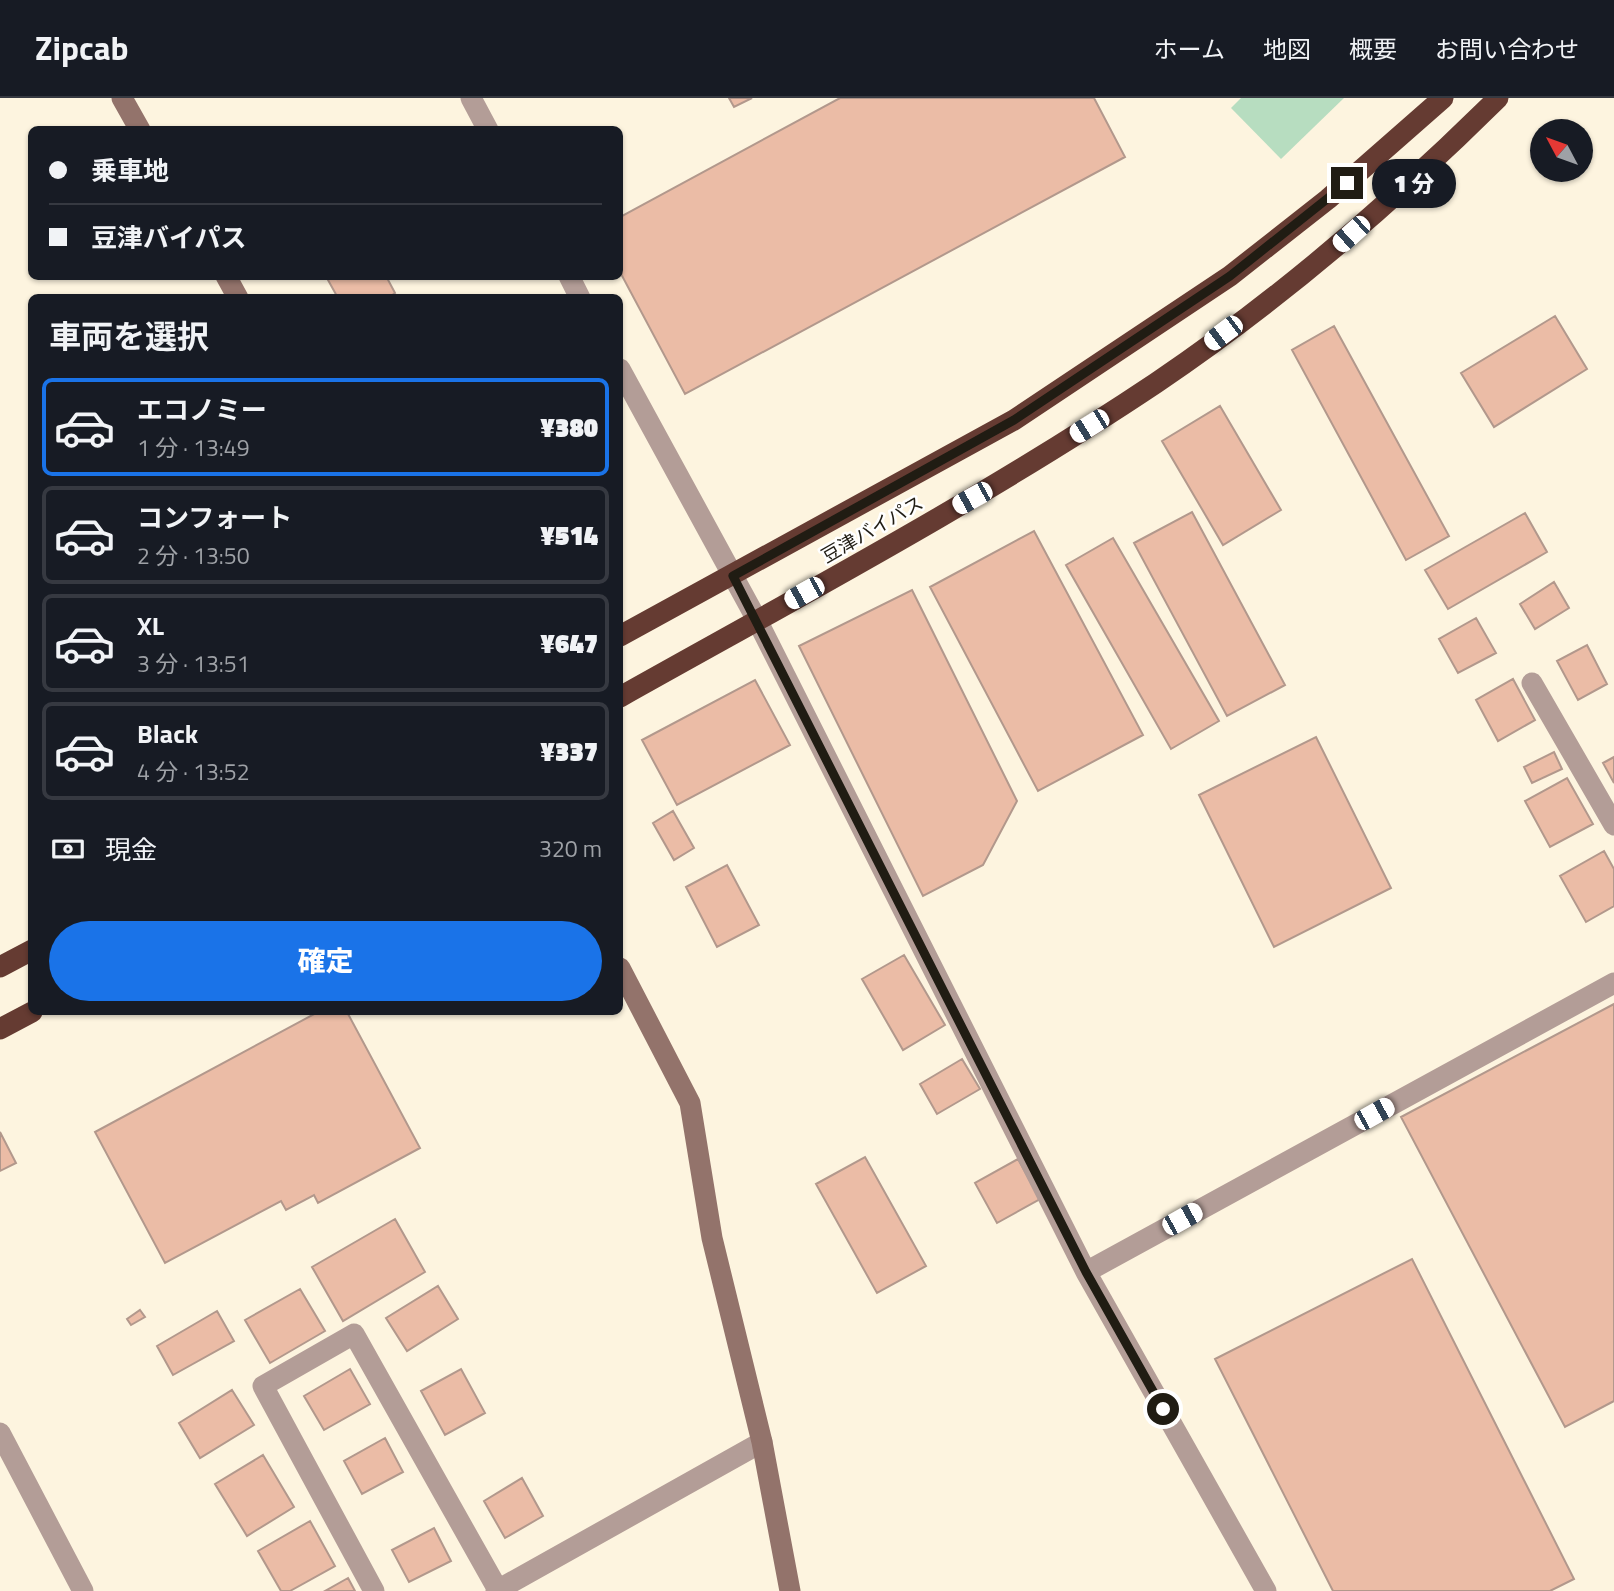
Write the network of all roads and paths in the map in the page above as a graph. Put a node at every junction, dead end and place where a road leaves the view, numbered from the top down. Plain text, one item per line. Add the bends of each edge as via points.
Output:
1 (122, 98) edge
2 (471, 98) edge
3 (1443, 98) edge
4 (1498, 98) edge
5 (138, 126) edge
6 (486, 126) edge
7 (623, 374) edge
8 (733, 576) junction
9 (757, 620) junction
10 (623, 634) edge
11 (1532, 683) dead end
12 (623, 695) edge
13 (1614, 825) edge
14 (28, 952) edge
15 (0, 967) edge
16 (623, 974) edge
17 (1614, 983) edge
18 (28, 1014) edge
19 (0, 1028) edge
20 (1086, 1272) junction
21 (0, 1433) edge
22 (762, 1442) junction
23 (498, 1590) edge
24 (83, 1591) edge
25 (374, 1591) edge
26 (790, 1591) edge
27 (1266, 1591) edge

1 - 5 street
2 - 6 street
3 - 8 highway, 豆津バイパス via 1328,199 1230,276 1014,420
4 - 9 highway, 豆津バイパス via 1331,252 1158,382 996,484
7 - 8 street
8 - 9 street
8 - 10 highway, 豆津バイパス
9 - 12 highway, 豆津バイパス
9 - 20 street
11 - 13 street
14 - 15 highway
16 - 22 street via 690,1103 712,1238
17 - 20 street
18 - 19 highway
20 - 27 street
21 - 24 street
22 - 23 street
22 - 26 street
23 - 25 street via 355,1334 263,1386

